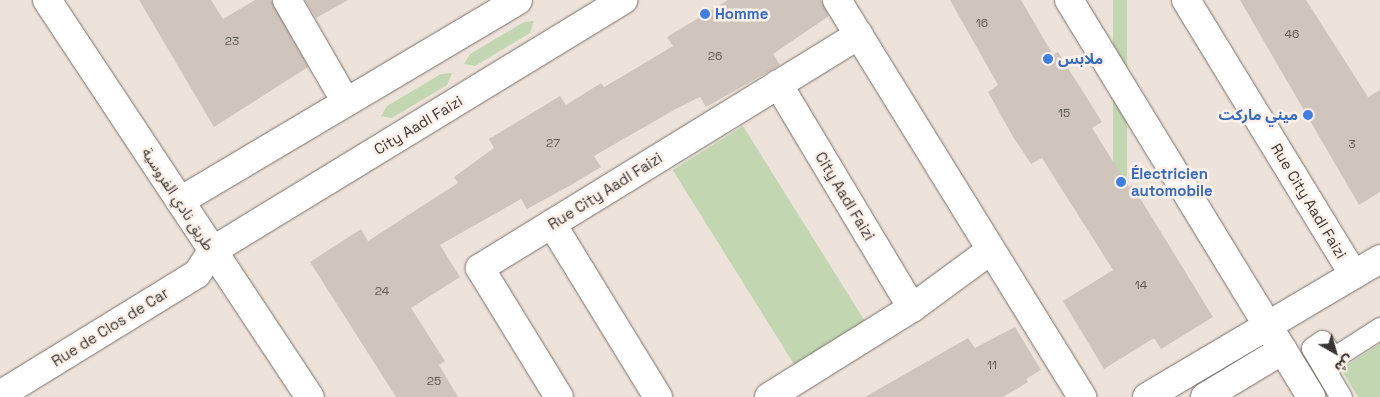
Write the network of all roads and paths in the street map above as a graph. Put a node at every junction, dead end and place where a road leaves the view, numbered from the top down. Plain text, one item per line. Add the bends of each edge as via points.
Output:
1 (47, 0) edge
2 (287, 0) edge
3 (518, 0) edge
4 (623, 0) edge
5 (838, 0) edge
6 (1069, 0) edge
7 (1186, 0) edge
8 (859, 35) junction
9 (778, 84) junction
10 (346, 102) junction
11 (180, 201) junction
12 (552, 224) junction
13 (991, 250) junction
14 (212, 251) junction
15 (1380, 259) edge
16 (1354, 274) junction
17 (912, 308) junction
18 (1269, 325) junction
19 (1380, 328) edge
20 (1283, 350) junction
21 (0, 395) edge
22 (310, 397) edge
23 (559, 397) edge
24 (658, 397) edge
25 (769, 397) edge
26 (1082, 397) edge
27 (1147, 397) edge
28 (1205, 397) edge
29 (1311, 397) edge
30 (1341, 397) edge

1 - 11 street, طريق نادي الفروسية
2 - 10 street
3 - 10 street
4 - 14 street, City Aadl Faizi
5 - 8 street
6 - 18 street
7 - 16 street, Rue City Aadl Faizi
8 - 9 street, Rue City Aadl Faizi
8 - 13 street
9 - 12 street, Rue City Aadl Faizi
9 - 17 street, City Aadl Faizi
10 - 11 street
11 - 14 street, طريق نادي الفروسية
12 - 23 street, Rue City Aadl Faizi via 480,268
12 - 24 street
13 - 17 street
13 - 26 street
14 - 21 street, Rue de Clos de Car via 197,274
14 - 22 street, طريق نادي الفروسية
15 - 16 street, Rue City Aadl Faizi
16 - 18 street, Rue City Aadl Faizi
17 - 25 street
18 - 20 street
18 - 27 street, Rue City Aadl Faizi
19 - 30 street via 1333,358 1322,341 1312,348
20 - 28 street
20 - 29 street

